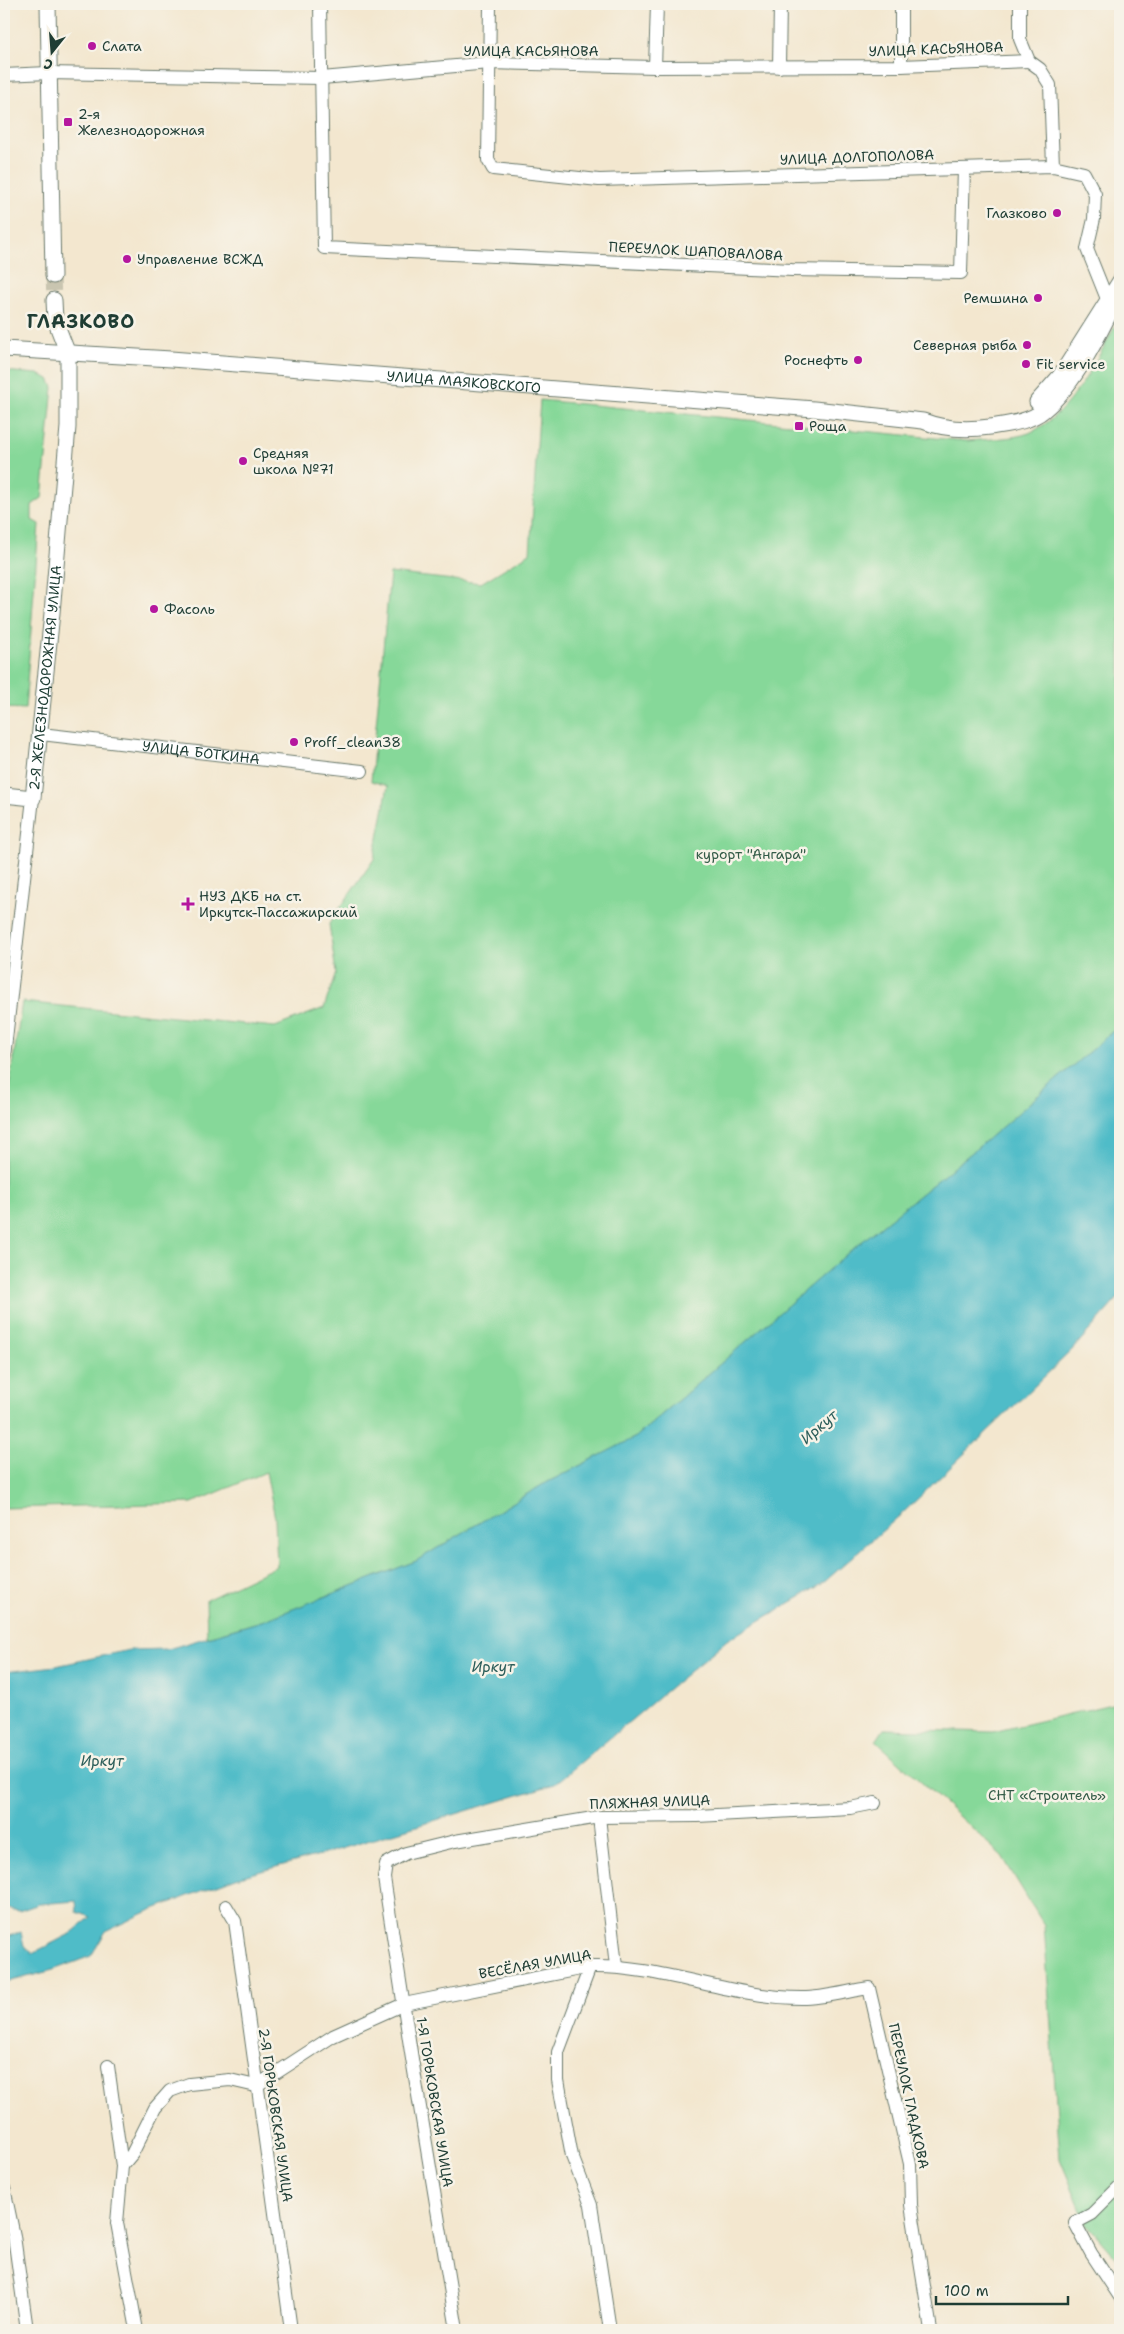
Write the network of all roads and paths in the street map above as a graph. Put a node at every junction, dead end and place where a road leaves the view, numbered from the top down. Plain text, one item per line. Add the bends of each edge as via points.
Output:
1 (48, 4) edge
2 (320, 4) edge
3 (490, 4) edge
4 (657, 4) edge
5 (780, 4) edge
6 (901, 4) edge
7 (1020, 4) edge
8 (1030, 61) junction
9 (490, 63) junction
10 (779, 66) junction
11 (901, 66) junction
12 (655, 67) junction
13 (48, 73) junction
14 (4, 75) edge
15 (322, 78) junction
16 (1053, 166) junction
17 (964, 169) junction
18 (53, 276) tunnel mouth
19 (1120, 281) edge
20 (1114, 296) edge
21 (54, 300) tunnel mouth
22 (4, 348) edge
23 (68, 354) junction
24 (41, 734) junction
25 (362, 771) dead end
26 (4, 795) edge
27 (33, 798) junction
28 (4, 1058) edge
29 (875, 1803) dead end
30 (599, 1817) junction
31 (384, 1878) joint
32 (226, 1906) dead end
33 (616, 1966) junction
34 (590, 1967) junction
35 (870, 1988) joint
36 (404, 2004) junction
37 (108, 2066) dead end
38 (256, 2086) junction
39 (122, 2166) junction
40 (1120, 2186) edge
41 (4, 2188) edge
42 (1120, 2297) edge
43 (27, 2330) edge
44 (137, 2330) edge
45 (291, 2330) edge
46 (457, 2330) edge
47 (610, 2330) edge
48 (931, 2330) edge

1 - 13 main road
2 - 15 street
3 - 9 street
4 - 12 street
5 - 10 street
6 - 11 street
7 - 8 street via 1020,38
8 - 11 street, УЛИЦА КАСЬЯНОВА
8 - 16 street via 1040,69 1050,85
9 - 12 street, УЛИЦА КАСЬЯНОВА
9 - 15 street, УЛИЦА КАСЬЯНОВА
9 - 17 street, УЛИЦА ДОЛГОПОЛОВА via 488,160 490,168 497,170 599,180
10 - 11 street, УЛИЦА КАСЬЯНОВА
10 - 12 street, УЛИЦА КАСЬЯНОВА
13 - 14 street, УЛИЦА КАСЬЯНОВА
13 - 15 street, УЛИЦА КАСЬЯНОВА
13 - 18 main road
15 - 17 street, ПЕРЕУЛОК ШАПОВАЛОВА via 324,248 792,270 961,273
16 - 17 street, УЛИЦА ДОЛГОПОЛОВА
16 - 20 street, УЛИЦА ДОЛГОПОЛОВА via 1084,174 1095,194 1094,219 1087,249
19 - 20 main road, УЛИЦА МАЯКОВСКОГО
20 - 23 main road, УЛИЦА МАЯКОВСКОГО via 1060,376 1030,408 998,417 968,420 935,417 923,421 814,408
21 - 23 main road, 2-Я ЖЕЛЕЗНОДОРОЖНАЯ УЛИЦА via 54,320
22 - 23 main road, УЛИЦА МАЯКОВСКОГО
23 - 24 main road, 2-Я ЖЕЛЕЗНОДОРОЖНАЯ УЛИЦА via 68,427
24 - 25 street, УЛИЦА БОТКИНА
24 - 27 main road, 2-Я ЖЕЛЕЗНОДОРОЖНАЯ УЛИЦА
26 - 27 main road
27 - 28 street, 2-Я ЖЕЛЕЗНОДОРОЖНАЯ УЛИЦА
29 - 30 street, ПЛЯЖНАЯ УЛИЦА via 850,1808 697,1816
30 - 31 street, ПЛЯЖНАЯ УЛИЦА via 406,1852 386,1864
30 - 33 street
31 - 36 street, 1-Я ГОРЬКОВСКАЯ УЛИЦА
32 - 38 street, 2-Я ГОРЬКОВСКАЯ УЛИЦА via 235,1921
33 - 34 street, ВЕСЁЛАЯ УЛИЦА
33 - 35 street, ВЕСЁЛАЯ УЛИЦА via 759,1994 802,1998
34 - 36 street, ВЕСЁЛАЯ УЛИЦА
34 - 47 street via 558,2052 558,2080 572,2156 591,2204
35 - 48 street, ПЕРЕУЛОК ГЛАДКОВА via 910,2164 913,2222
36 - 38 street, ВЕСЁЛАЯ УЛИЦА via 333,2036
36 - 46 street, 1-Я ГОРЬКОВСКАЯ УЛИЦА
37 - 39 street
38 - 39 street via 230,2080 189,2084 170,2091 155,2108 132,2154
38 - 45 street, 2-Я ГОРЬКОВСКАЯ УЛИЦА
39 - 44 street via 117,2223
40 - 42 street via 1092,2214 1075,2223
41 - 43 street

